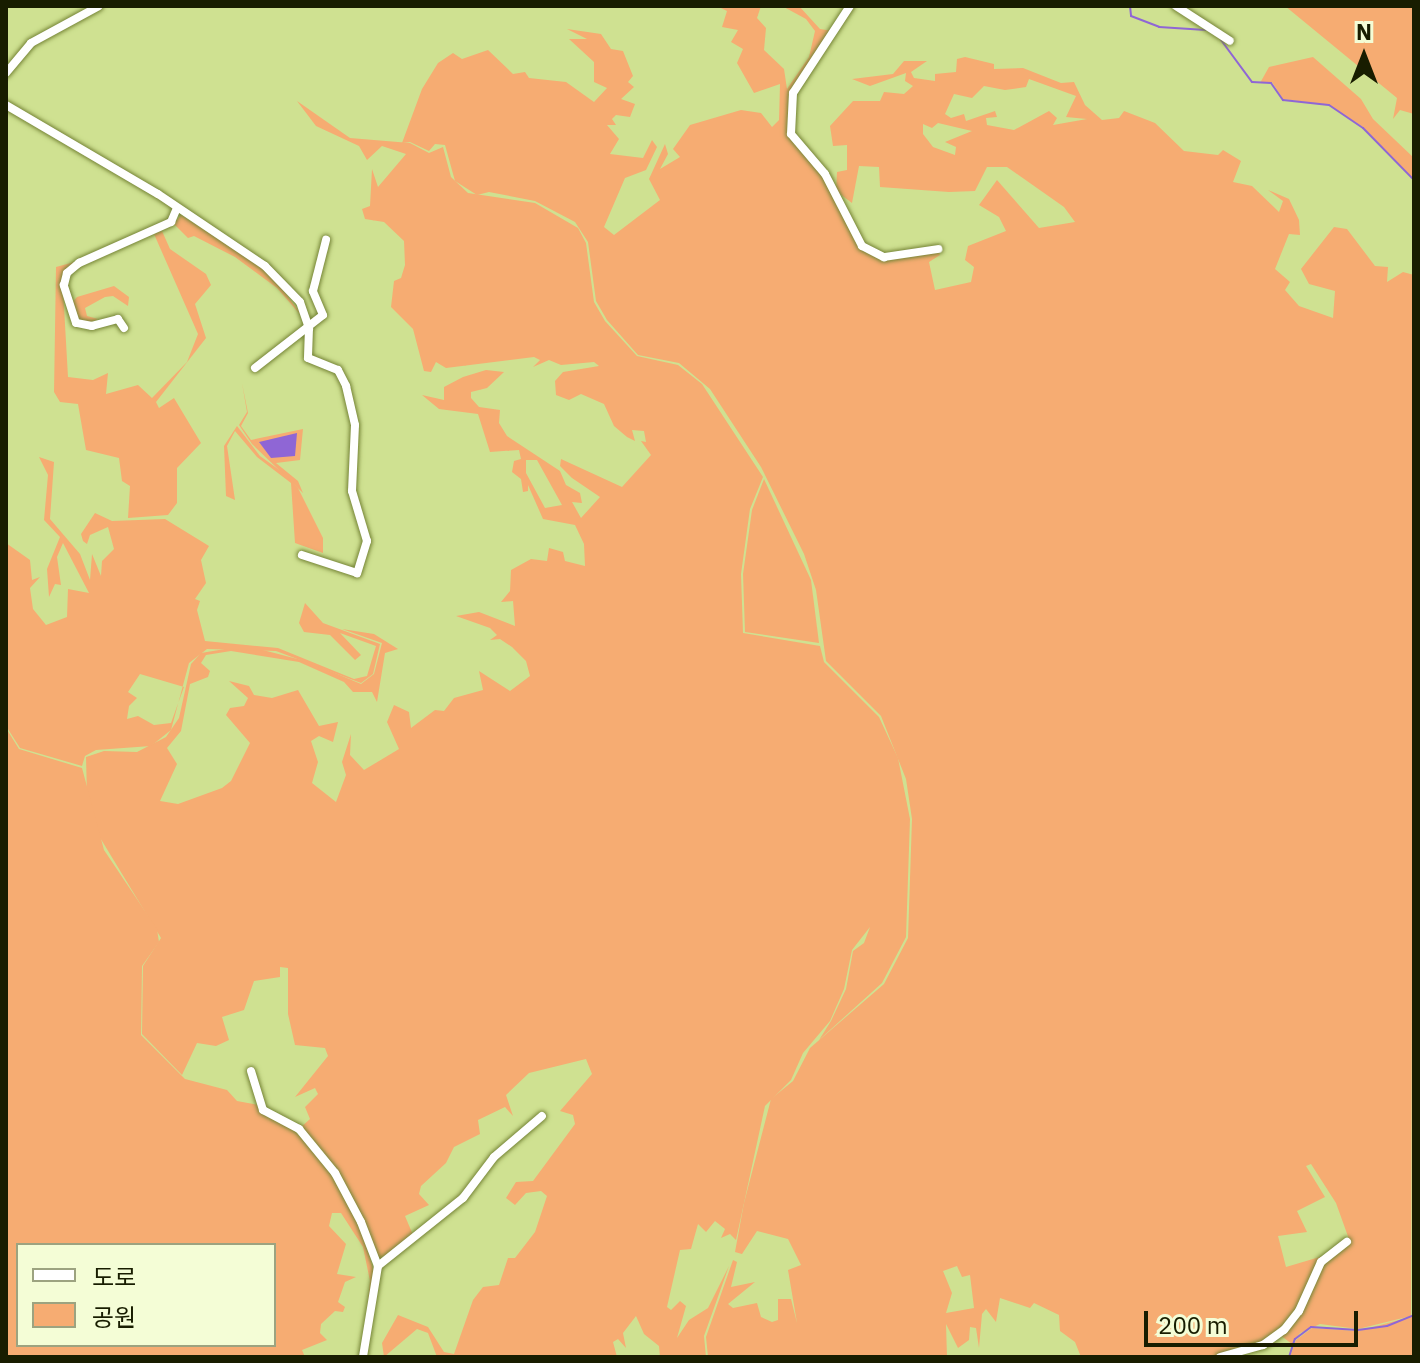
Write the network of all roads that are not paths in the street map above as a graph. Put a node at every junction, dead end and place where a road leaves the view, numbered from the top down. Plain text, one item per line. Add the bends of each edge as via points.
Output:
1 (99, 6) edge
2 (850, 6) edge
3 (1176, 6) edge
4 (1230, 41) dead end
5 (6, 73) edge
6 (6, 105) edge
7 (177, 208) junction
8 (326, 240) dead end
9 (938, 249) dead end
10 (124, 328) dead end
11 (309, 328) junction
12 (255, 368) dead end
13 (302, 555) dead end
14 (251, 1071) dead end
15 (542, 1116) dead end
16 (1347, 1242) dead end
17 (378, 1266) junction
18 (363, 1357) edge
19 (1220, 1357) edge

1 - 5 street via 31,43
2 - 9 street via 793,93 791,134 825,174 862,246 884,257
3 - 4 street
6 - 7 street
7 - 10 street via 171,222 74,265 65,277 76,323 92,326 118,319
7 - 11 street via 277,275 300,302
8 - 11 street via 313,291 323,315
11 - 12 street
11 - 13 street via 308,358 338,370 346,386 355,425 352,491 367,550 357,573
14 - 17 street via 263,1110 299,1129 335,1173
15 - 17 street via 494,1157 463,1198
16 - 19 street via 1321,1262 1299,1311 1284,1330 1263,1345
17 - 18 street

